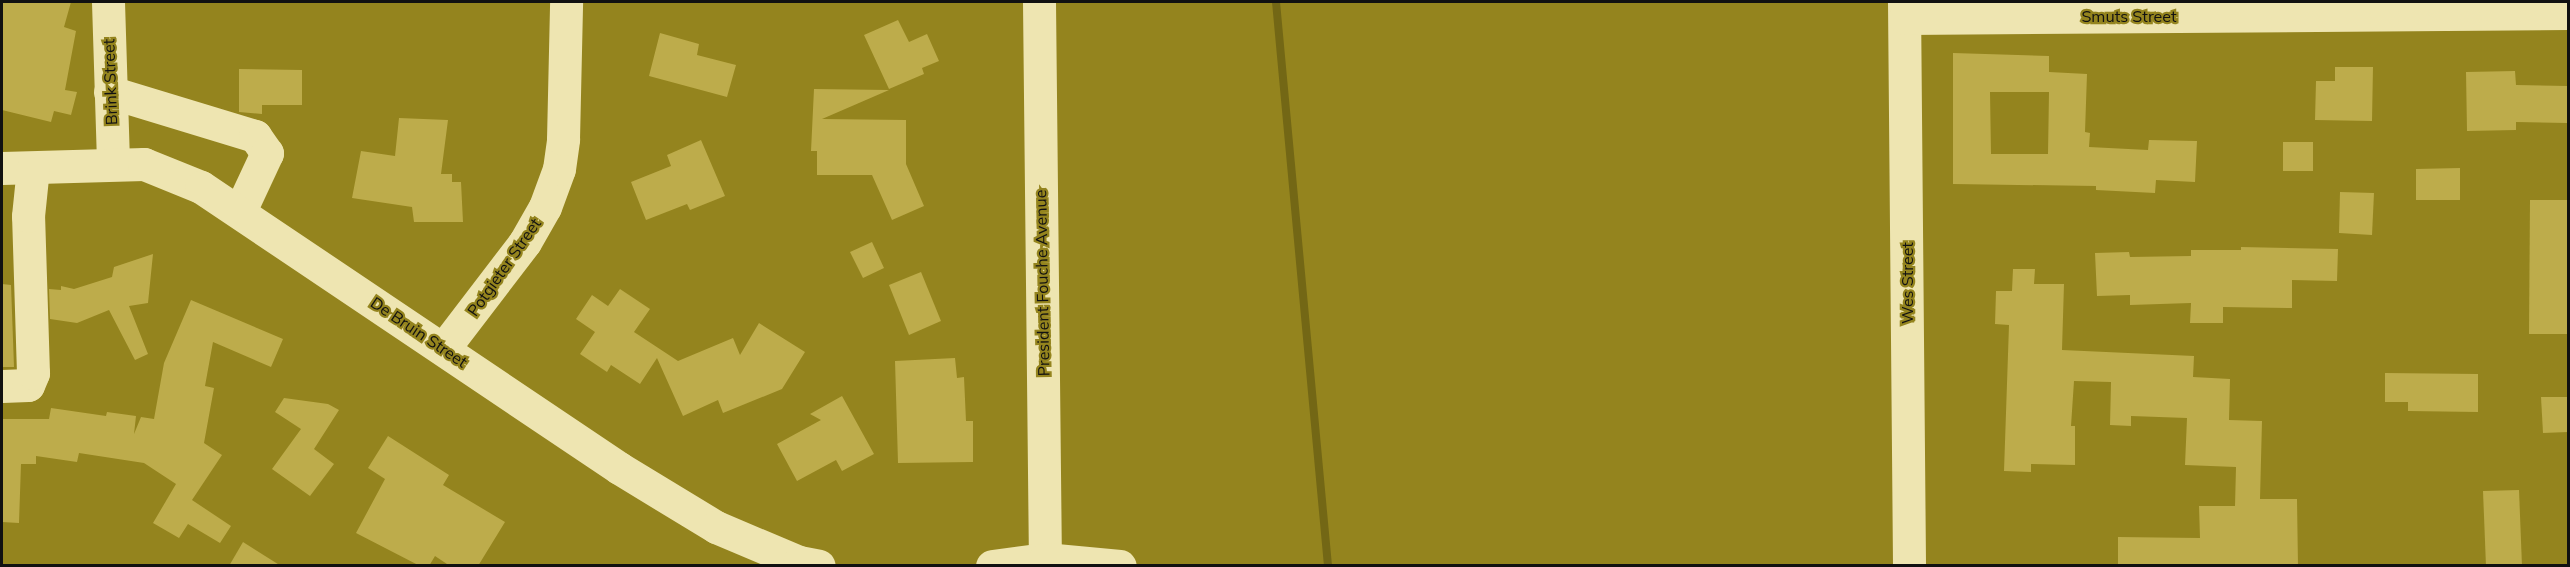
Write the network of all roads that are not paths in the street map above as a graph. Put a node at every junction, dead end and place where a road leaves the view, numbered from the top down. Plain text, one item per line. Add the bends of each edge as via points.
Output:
1 (108, 2) edge
2 (566, 2) edge
3 (1039, 2) edge
4 (1904, 10) edge
5 (2568, 13) edge
6 (110, 92) junction
7 (113, 162) junction
8 (17, 168) edge
9 (240, 211) junction
10 (444, 348) junction
11 (2, 386) edge
12 (1045, 562) edge
13 (819, 566) edge
14 (992, 566) edge
15 (1120, 566) edge
16 (1909, 566) edge

1 - 6 street, Brink Street
2 - 10 street, Potgieter Street via 559,169 545,207 525,242
3 - 12 street, President Fouche Avenue
4 - 5 street, Smuts Street
4 - 16 street, Wes Street
6 - 7 street, Brink Street
6 - 9 street via 255,136 267,153
7 - 8 street, De Bruin Street
7 - 9 street, De Bruin Street via 144,164 173,174
8 - 11 street via 28,216 33,373 28,385
9 - 10 street, De Bruin Street
10 - 13 street, De Bruin Street via 619,468 716,527 799,562
12 - 14 street
12 - 15 street

